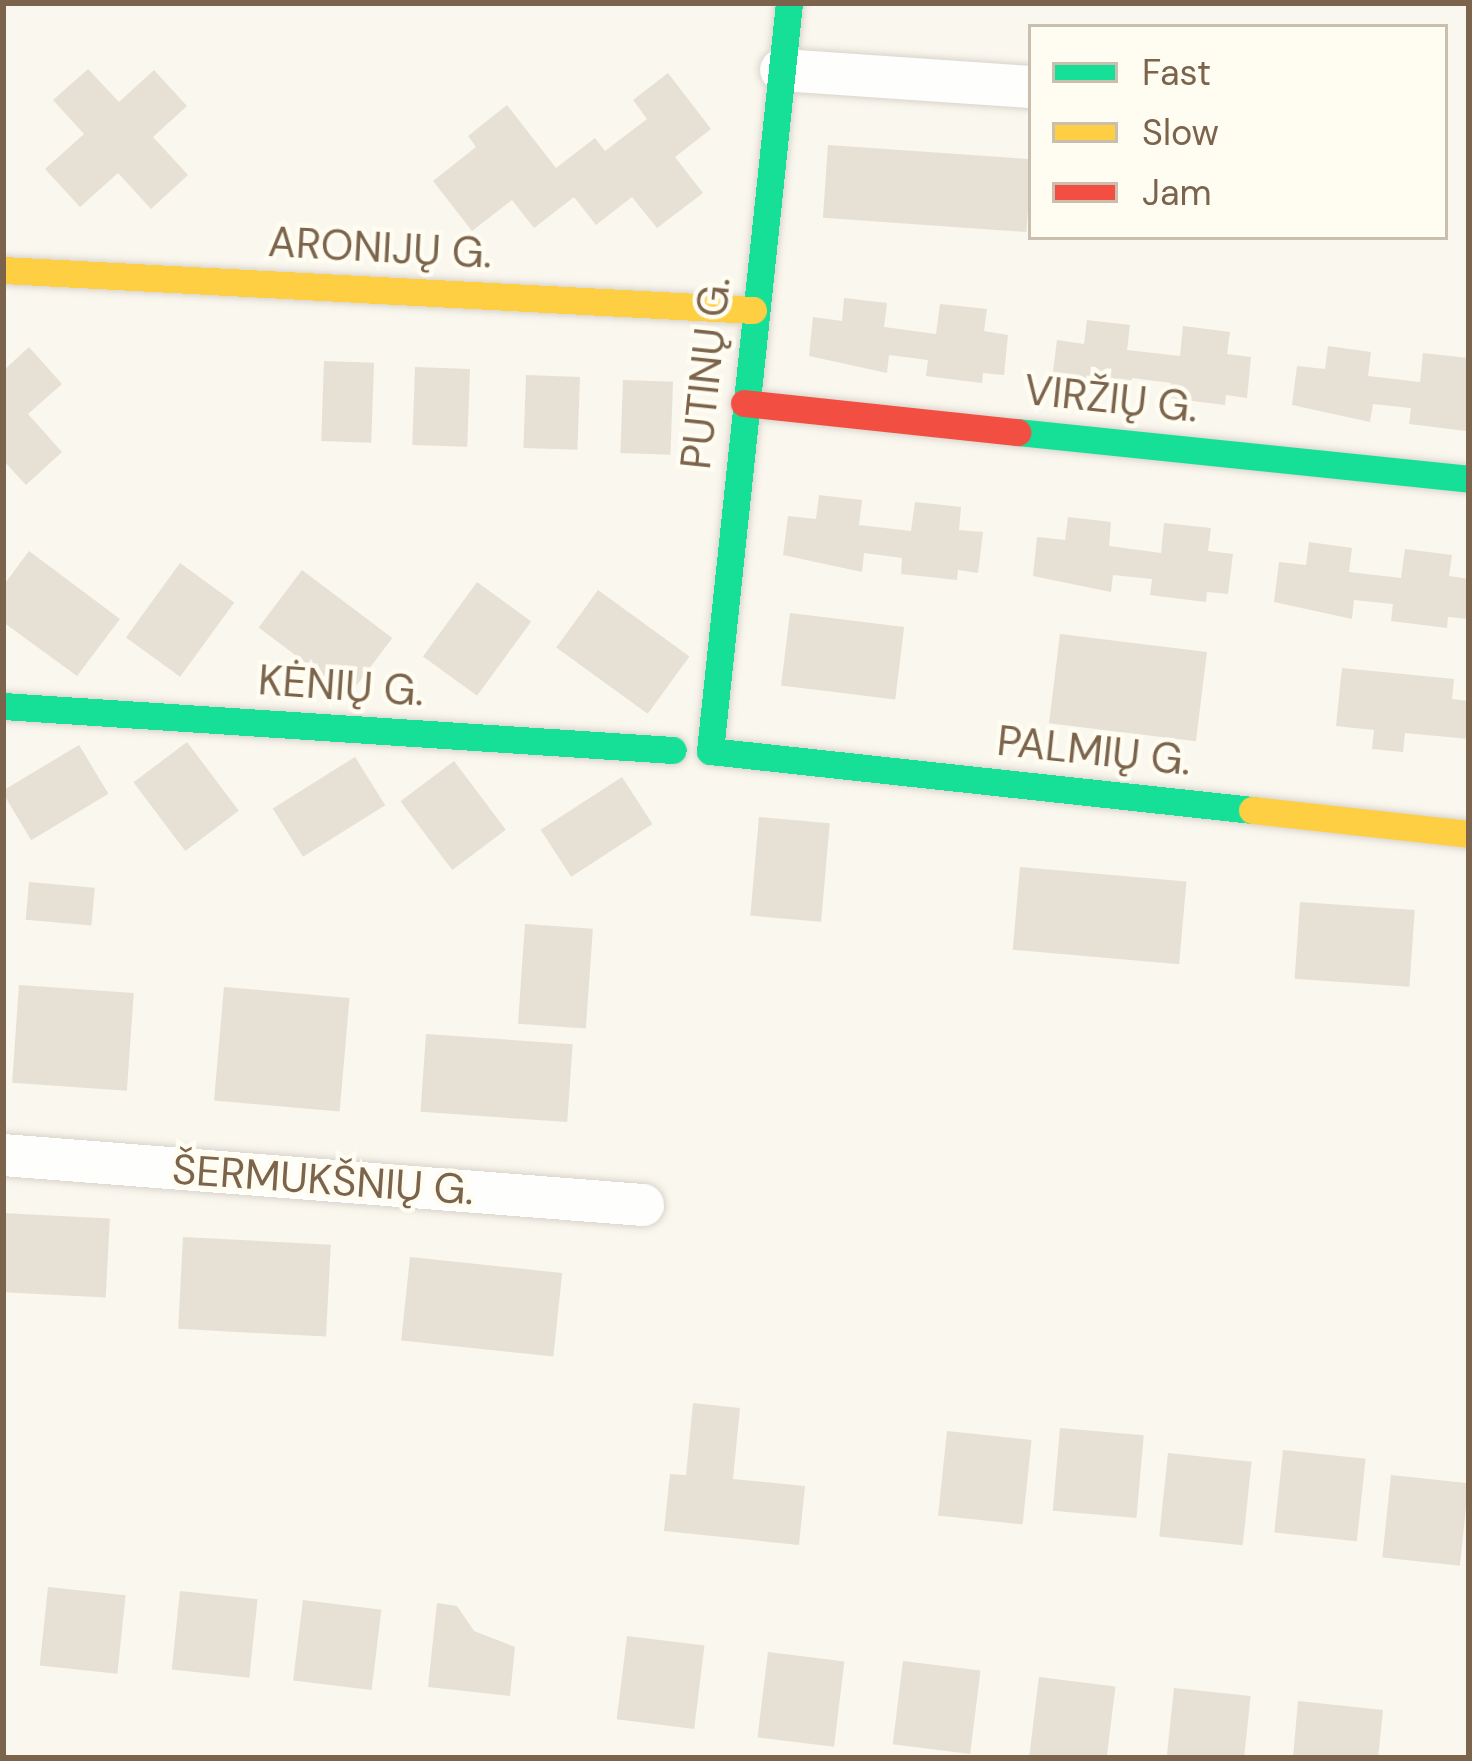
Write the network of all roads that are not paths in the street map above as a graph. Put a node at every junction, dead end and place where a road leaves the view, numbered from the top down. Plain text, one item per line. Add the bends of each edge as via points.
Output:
1 (789, 3) edge
2 (781, 70) junction
3 (1028, 87) edge
4 (3, 270) edge
5 (754, 310) junction
6 (744, 403) junction
7 (1469, 478) edge
8 (3, 706) edge
9 (673, 750) dead end
10 (710, 752) joint
11 (1469, 834) edge
12 (3, 1155) edge
13 (643, 1204) dead end

1 - 2 street, PUTINŲ G.
2 - 3 street
2 - 5 street, PUTINŲ G.
4 - 5 street, ARONIJŲ G.
5 - 6 street, PUTINŲ G.
6 - 7 street, VIRŽIŲ G.
6 - 10 street, PUTINŲ G.
8 - 9 street, KĖNIŲ G.
10 - 11 street, PALMIŲ G.
12 - 13 street, ŠERMUKŠNIŲ G.

